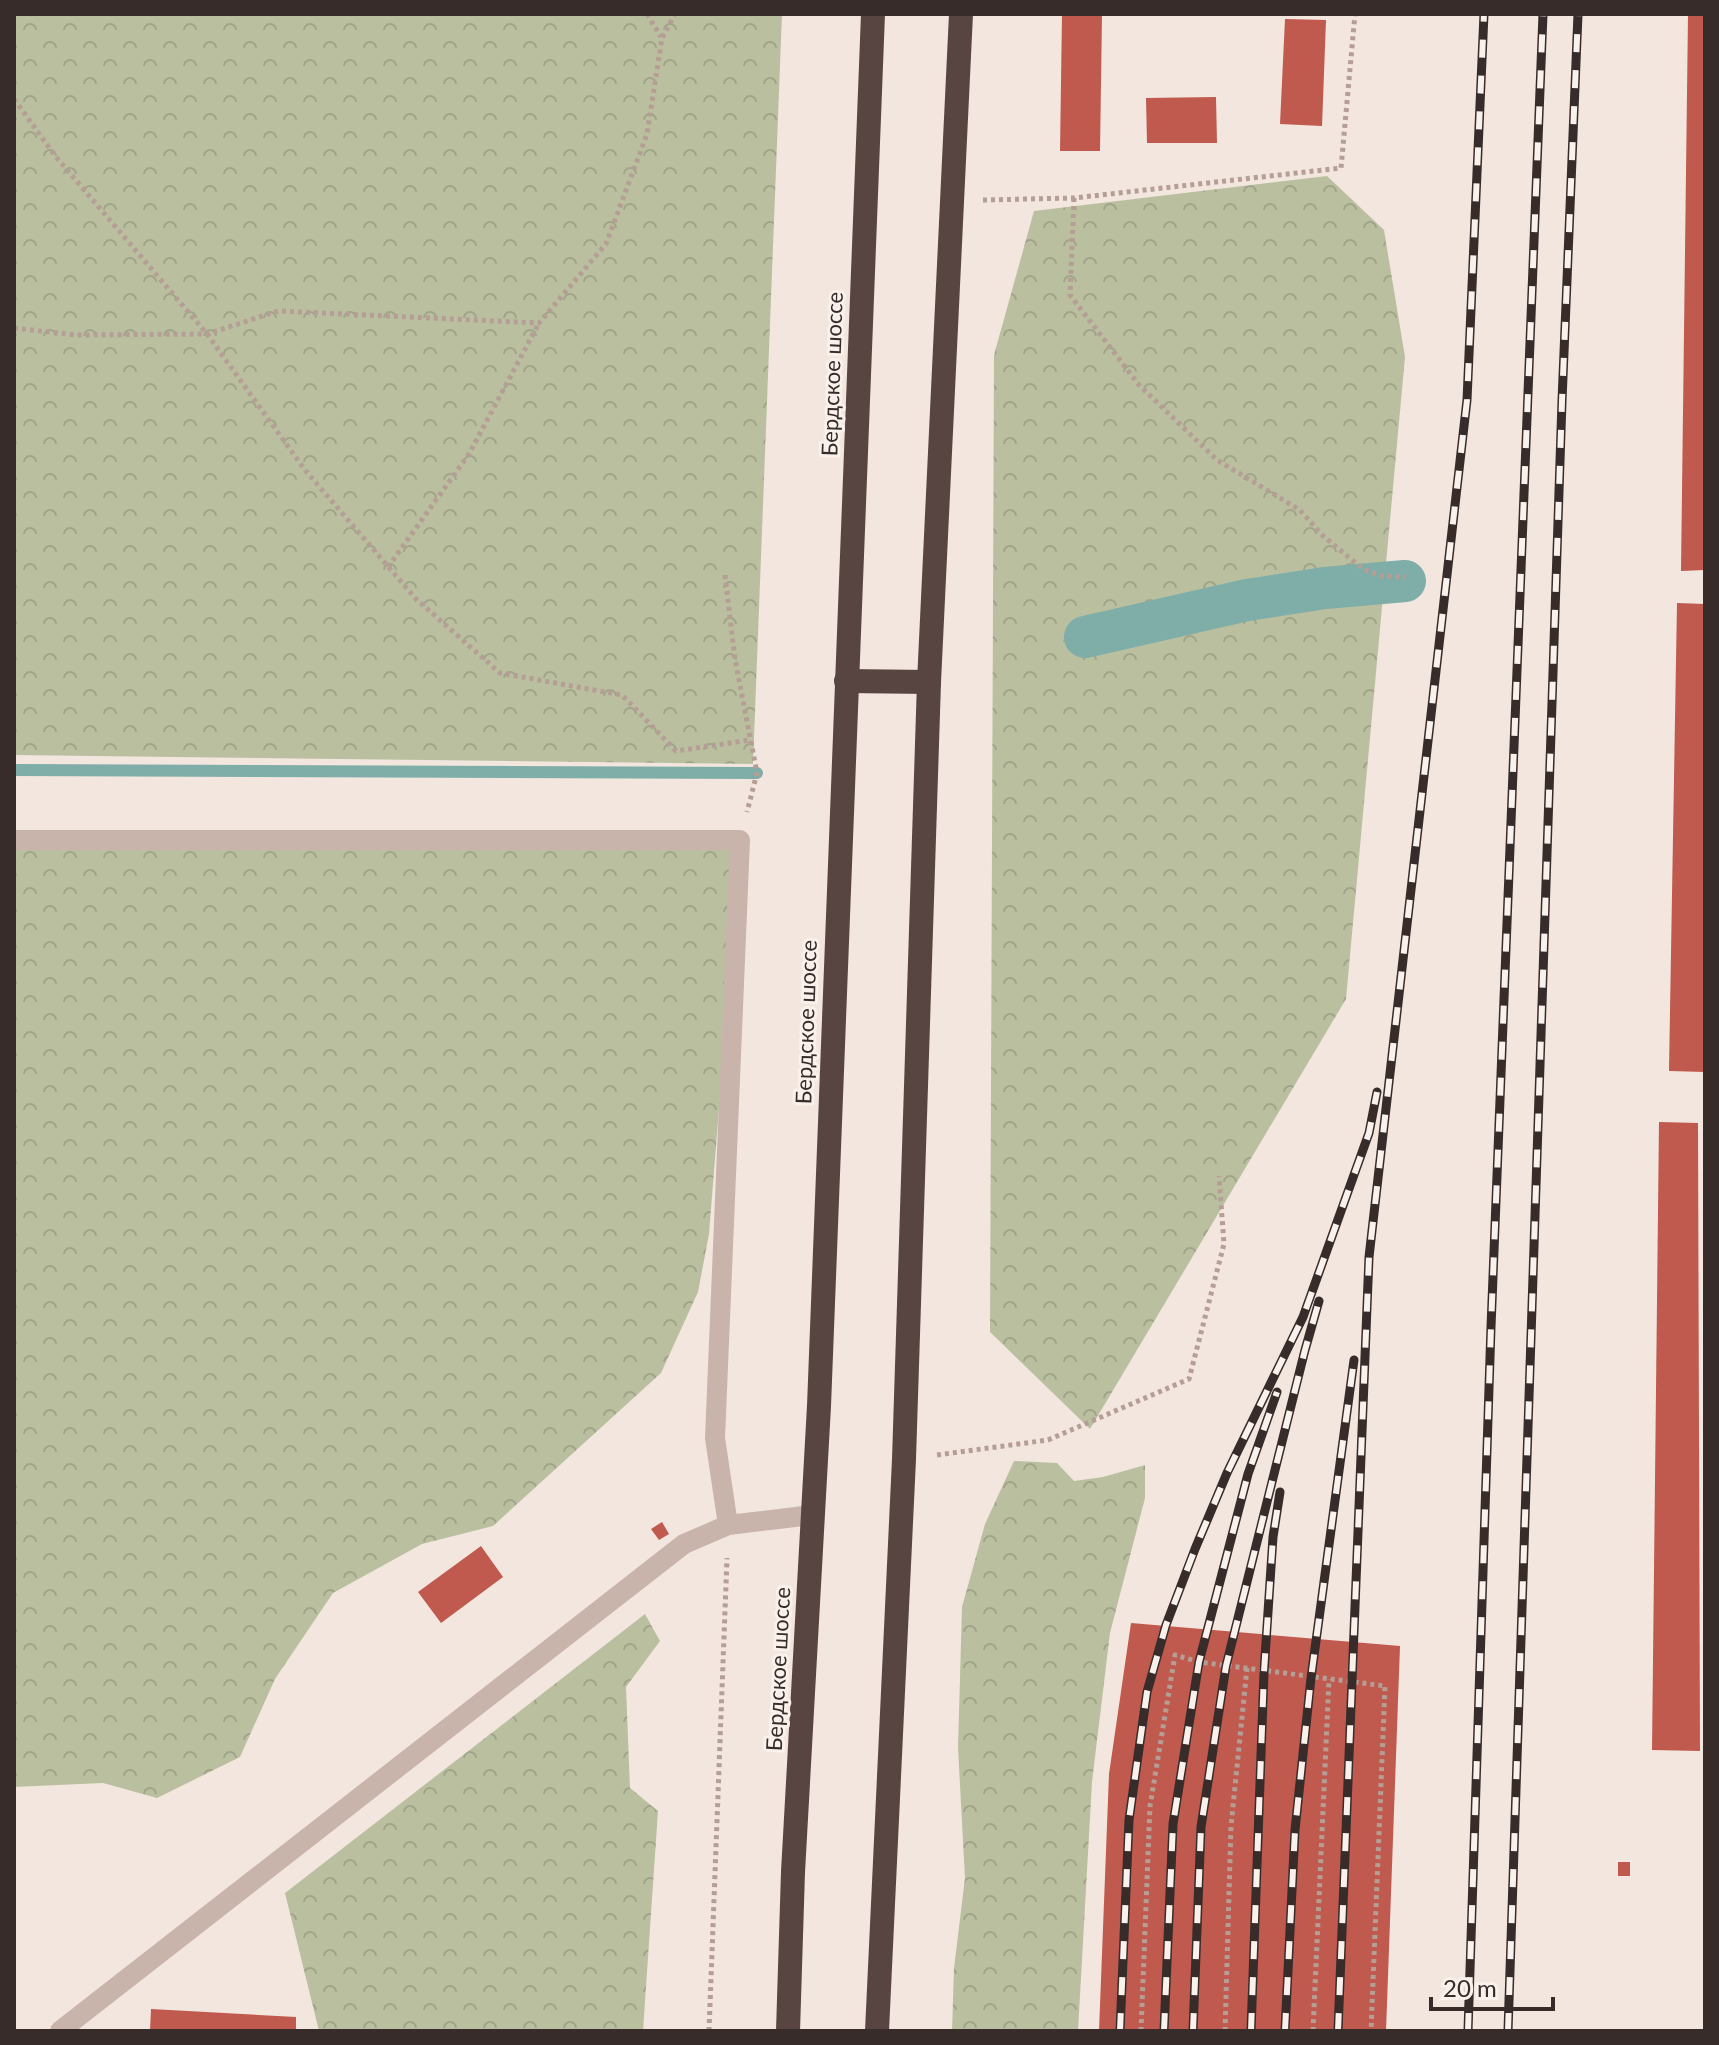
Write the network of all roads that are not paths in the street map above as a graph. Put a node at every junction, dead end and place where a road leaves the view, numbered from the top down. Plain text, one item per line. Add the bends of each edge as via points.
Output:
1 (873, 14) edge
2 (961, 14) edge
3 (846, 681) junction
4 (929, 682) junction
5 (14, 840) edge
6 (812, 1515) junction
7 (728, 1525) junction
8 (60, 2031) edge
9 (788, 2031) edge
10 (877, 2031) edge

1 - 3 highway, Бердское шоссе
2 - 4 highway
3 - 4 highway
3 - 6 highway, Бердское шоссе
4 - 10 highway via 904,1459
5 - 7 lane via 740,840 715,1438
6 - 7 lane
6 - 9 highway, Бердское шоссе
7 - 8 lane via 684,1544

